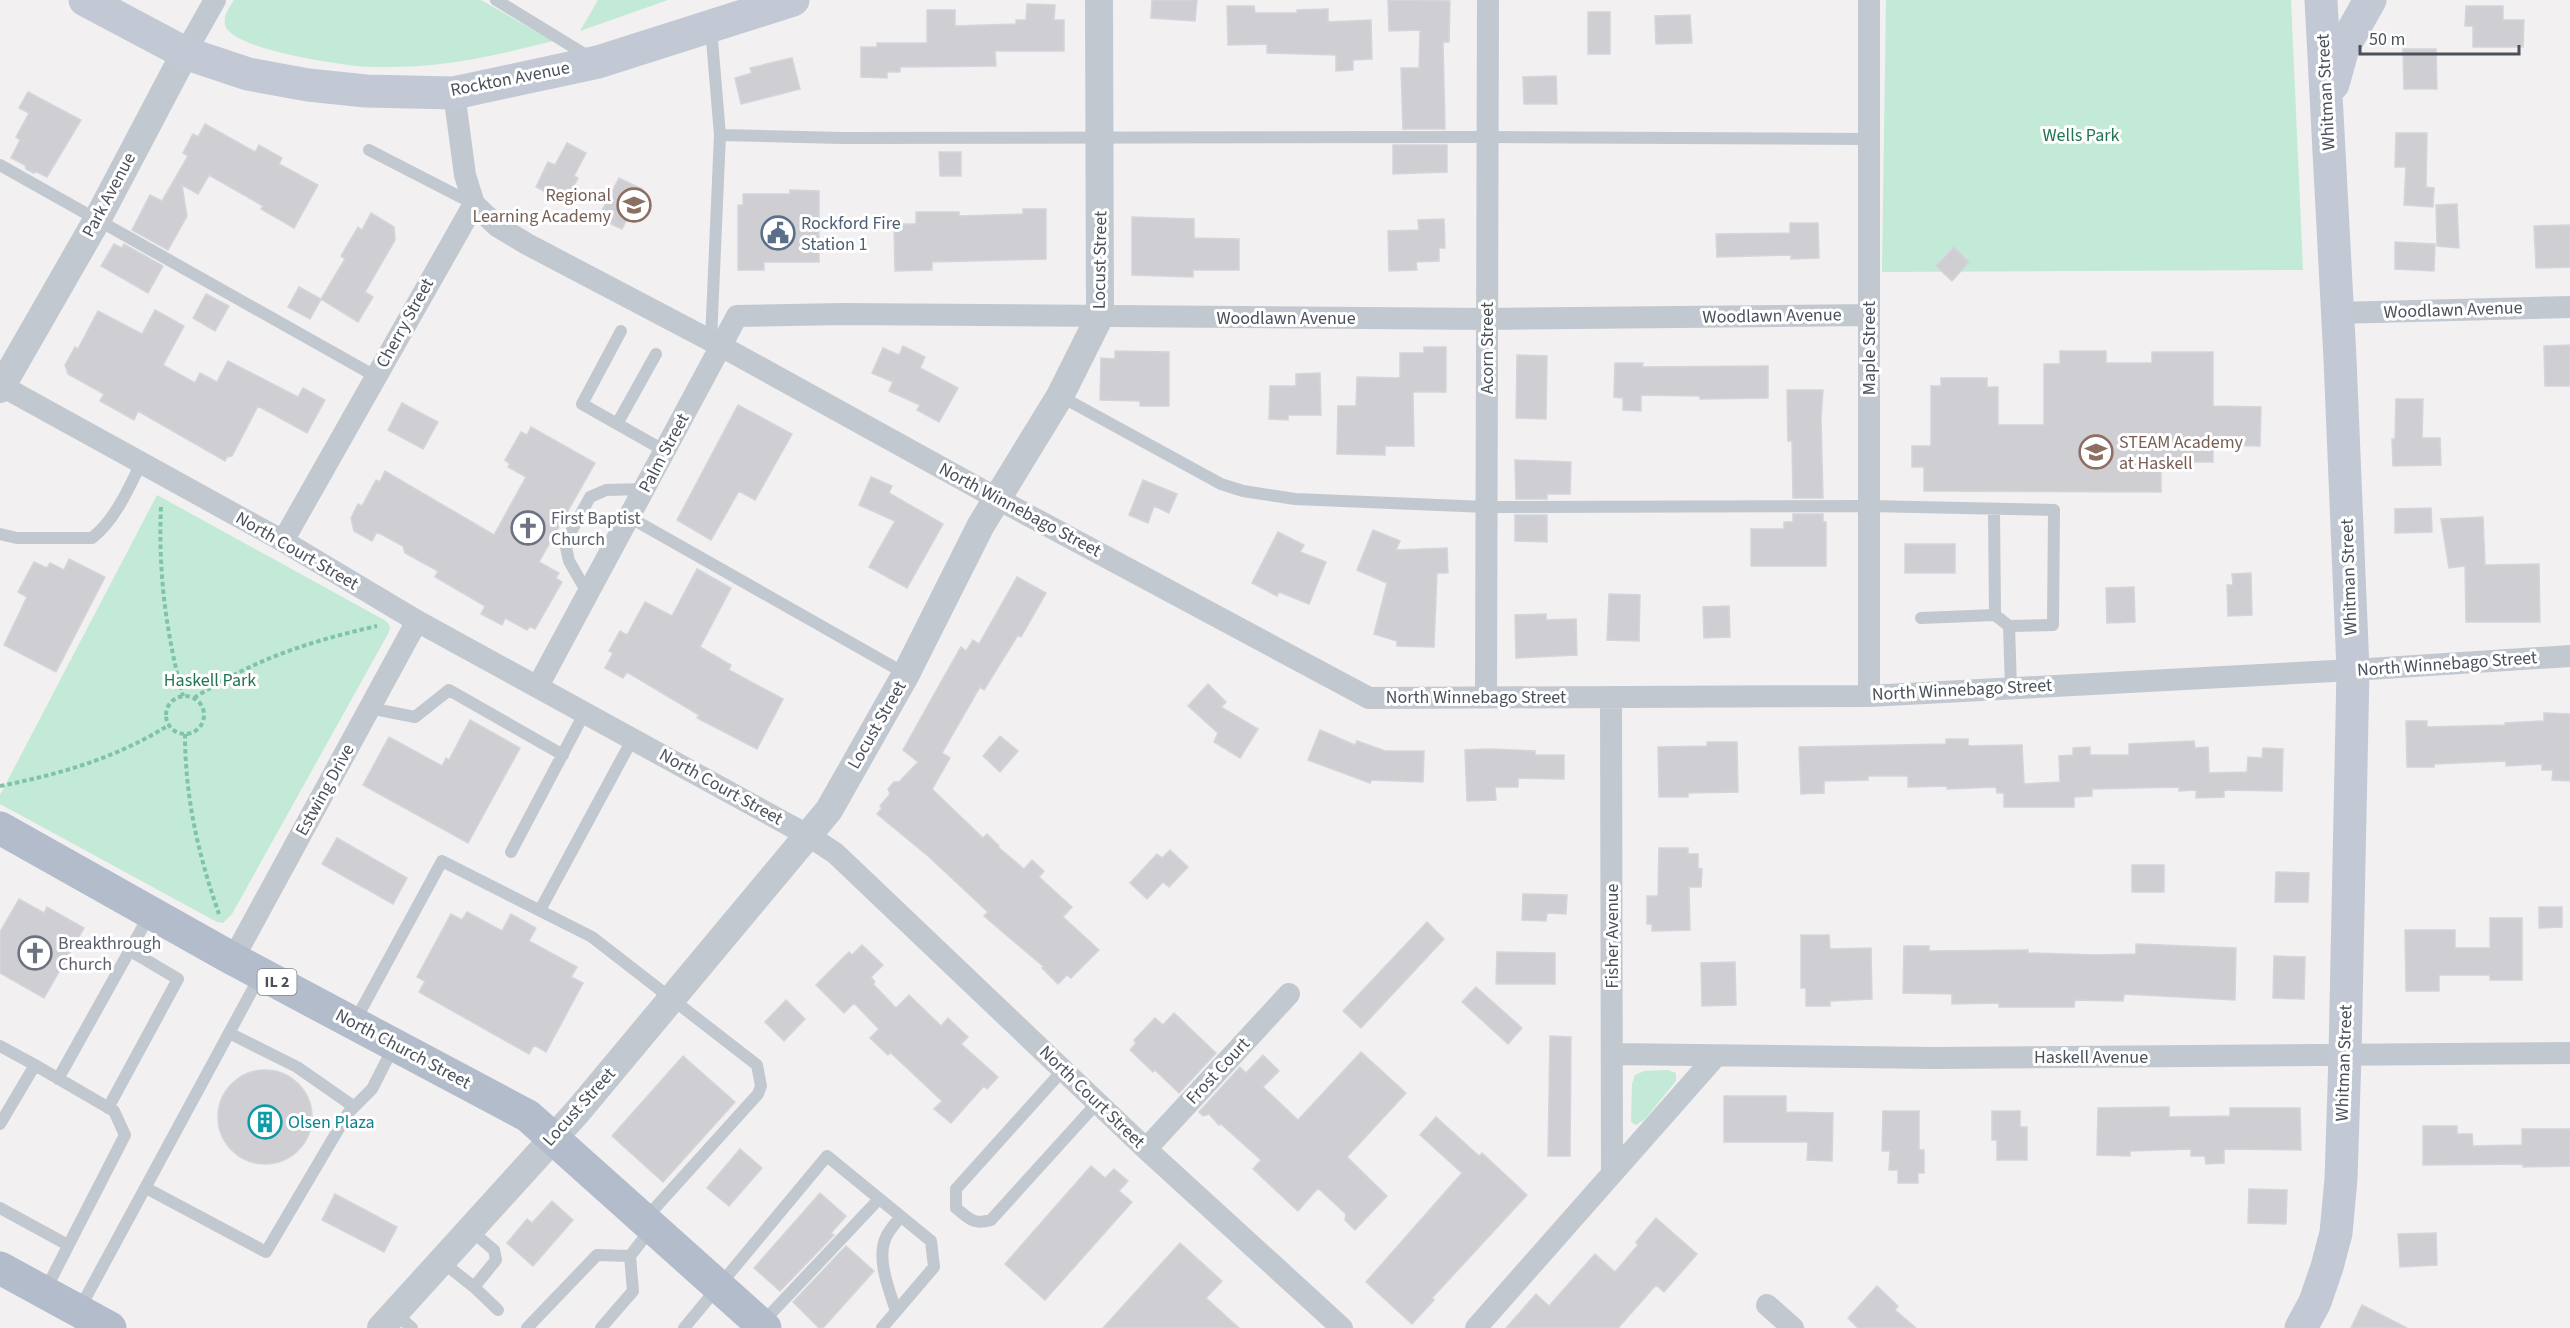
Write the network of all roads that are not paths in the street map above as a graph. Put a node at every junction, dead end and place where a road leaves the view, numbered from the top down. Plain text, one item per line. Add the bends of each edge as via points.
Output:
1 (85, 0) edge
2 (215, 0) edge
3 (496, 0) edge
4 (794, 0) edge
5 (1099, 0) edge
6 (1488, 0) edge
7 (1869, 0) edge
8 (2321, 0) edge
9 (2370, 0) edge
10 (711, 26) junction
11 (184, 53) junction
12 (598, 62) junction
13 (454, 93) junction
14 (2326, 109) junction
15 (720, 135) junction
16 (1101, 136) junction
17 (1486, 136) junction
18 (1868, 139) junction
19 (369, 150) dead end
20 (0, 165) edge
21 (474, 204) junction
22 (97, 220) junction
23 (2570, 307) edge
24 (2336, 313) junction
25 (1869, 315) junction
26 (1100, 316) junction
27 (1488, 319) junction
28 (621, 331) dead end
29 (716, 343) junction
30 (656, 354) dead end
31 (375, 376) junction
32 (1, 387) edge
33 (1060, 396) junction
34 (617, 424) junction
35 (664, 451) junction
36 (141, 463) junction
37 (644, 489) junction
38 (998, 498) junction
39 (1868, 506) junction
40 (1486, 507) junction
41 (1994, 509) junction
42 (629, 517) junction
43 (0, 534) edge
44 (283, 541) junction
45 (588, 594) junction
46 (1995, 615) junction
47 (1922, 618) dead end
48 (417, 621) junction
49 (2009, 626) junction
50 (2570, 656) edge
51 (2353, 670) junction
52 (906, 674) junction
53 (538, 686) junction
54 (2011, 688) junction
55 (1486, 696) junction
56 (1869, 696) junction
57 (1611, 698) junction
58 (369, 708) junction
59 (585, 712) junction
60 (633, 738) junction
61 (562, 755) junction
62 (0, 828) edge
63 (809, 836) junction
64 (512, 852) dead end
65 (540, 910) junction
66 (150, 913) junction
67 (129, 951) junction
68 (233, 959) junction
69 (261, 973) junction
70 (1289, 994) dead end
71 (672, 999) junction
72 (354, 1024) junction
73 (229, 1033) junction
74 (395, 1045) junction
75 (0, 1046) edge
76 (2570, 1053) edge
77 (1612, 1054) junction
78 (1716, 1056) junction
79 (2346, 1056) junction
80 (35, 1065) junction
81 (1064, 1070) junction
82 (58, 1079) junction
83 (1097, 1103) junction
84 (353, 1106) junction
85 (108, 1108) junction
86 (0, 1124) edge
87 (553, 1137) junction
88 (1146, 1149) junction
89 (1612, 1174) junction
90 (146, 1188) junction
91 (879, 1199) junction
92 (0, 1209) edge
93 (900, 1217) junction
94 (649, 1223) junction
95 (470, 1230) junction
96 (68, 1245) junction
97 (630, 1256) junction
98 (441, 1262) junction
99 (0, 1268) edge
100 (719, 1285) junction
101 (474, 1287) junction
102 (45, 1292) junction
103 (1767, 1305) dead end
104 (498, 1310) dead end
105 (79, 1311) junction
106 (896, 1311) junction
107 (396, 1323) edge
108 (691, 1325) edge
109 (763, 1326) edge
110 (110, 1328) edge
111 (527, 1328) edge
112 (601, 1328) edge
113 (882, 1328) edge
114 (1342, 1328) edge
115 (1476, 1328) edge
116 (1793, 1328) edge
117 (2301, 1328) edge

1 - 11 main road
2 - 11 street, Park Avenue
3 - 12 lane
4 - 10 main road, Rockton Avenue
5 - 16 street, Locust Street
6 - 17 street, Acorn Street
7 - 18 street, Maple Street
8 - 14 main road, Whitman Street
9 - 14 main road via 2343,48
10 - 12 main road, Rockton Avenue
10 - 15 lane
11 - 13 main road, Rockton Avenue via 248,74 308,85
11 - 22 street, Park Avenue
12 - 13 main road, Rockton Avenue
13 - 21 street via 465,175
14 - 24 main road, Whitman Street
15 - 16 lane
15 - 29 lane
16 - 17 lane
16 - 26 street, Locust Street
17 - 18 lane
17 - 27 street, Acorn Street
18 - 25 street, Maple Street
19 - 21 lane
20 - 22 lane
21 - 29 street, North Winnebago Street via 497,226 527,244
21 - 31 street, Cherry Street
22 - 31 lane
22 - 32 street, Park Avenue
23 - 24 street, Woodlawn Avenue
24 - 51 main road, Whitman Street
25 - 27 street, Woodlawn Avenue
25 - 39 street, Maple Street
26 - 27 street, Woodlawn Avenue
26 - 29 street, Woodlawn Avenue via 737,316
26 - 33 street, Locust Street
27 - 40 street, Acorn Street
28 - 34 lane via 582,404
29 - 35 street, Palm Street
29 - 38 street, North Winnebago Street
30 - 34 lane
31 - 44 street, Cherry Street
32 - 36 street, North Court Street
33 - 38 street, Locust Street
33 - 40 lane via 1221,484 1243,491 1295,498
34 - 35 lane
35 - 37 street, Palm Street
36 - 43 lane via 129,489 102,530 92,538 17,538
36 - 44 street, North Court Street
37 - 42 street, Palm Street
37 - 45 lane via 606,490 590,497 565,543 569,561
38 - 52 street, Locust Street
38 - 55 street, North Winnebago Street via 1369,698
39 - 40 lane
39 - 41 lane
39 - 56 street, Maple Street
40 - 55 street, Acorn Street
41 - 46 lane
41 - 49 lane via 2054,510 2053,625
42 - 45 street, Palm Street
42 - 52 lane
44 - 48 street, North Court Street
45 - 53 street, Palm Street
46 - 47 lane
46 - 49 lane
48 - 53 street, North Court Street
48 - 58 street, Estwing Drive
49 - 54 lane
50 - 51 street, North Winnebago Street
51 - 54 street, North Winnebago Street
51 - 79 main road, Whitman Street
52 - 63 street, Locust Street via 829,810
53 - 59 street, North Court Street
54 - 56 street, North Winnebago Street
55 - 57 street, North Winnebago Street
56 - 57 street, North Winnebago Street
57 - 77 street, Fisher Avenue
58 - 61 lane via 415,717 449,690
58 - 68 street, Estwing Drive
59 - 60 street, North Court Street
59 - 61 lane
60 - 63 street, North Court Street
60 - 65 lane
61 - 64 lane
62 - 66 main road, North Church Street / IL 2
63 - 71 street, Locust Street
63 - 81 street, North Court Street via 835,853
65 - 71 lane via 592,937
65 - 72 lane via 442,861
66 - 67 lane
66 - 68 main road, North Church Street / IL 2
67 - 82 lane
67 - 85 lane via 178,979
68 - 69 main road, North Church Street / IL 2
69 - 72 main road, North Church Street / IL 2
69 - 73 lane
70 - 88 street, Frost Court
71 - 87 street, Locust Street
71 - 94 lane via 757,1065 761,1086
72 - 74 main road, North Church Street / IL 2
73 - 84 lane via 297,1067
73 - 90 lane
74 - 84 lane via 372,1089
74 - 87 main road, North Church Street / IL 2 via 528,1116
75 - 80 lane
76 - 79 street, Haskell Avenue
77 - 78 street, Haskell Avenue
77 - 89 street, Fisher Avenue
78 - 79 street, Haskell Avenue
78 - 89 street
79 - 117 main road, Whitman Street via 2336,1233 2315,1302
80 - 82 lane
80 - 86 lane
81 - 83 street, North Court Street
81 - 83 lane via 956,1189 956,1208 972,1222 991,1220
82 - 85 lane
83 - 88 street, North Court Street
84 - 90 lane via 266,1252
85 - 96 lane via 114,1111 125,1135
87 - 94 main road, North Church Street / IL 2
87 - 95 street, Locust Street
88 - 114 street, North Court Street
89 - 115 street
90 - 105 lane
91 - 93 lane
91 - 100 lane via 828,1156
91 - 109 lane
92 - 96 lane
93 - 106 lane via 882,1249
93 - 106 lane via 931,1241 934,1267
94 - 97 lane
94 - 100 main road, North Church Street / IL 2
95 - 98 street, Locust Street
95 - 101 lane via 494,1250 496,1260
96 - 102 lane
97 - 111 lane via 597,1255
97 - 112 lane via 633,1291
98 - 101 lane
98 - 107 street, Locust Street
99 - 102 main road
100 - 108 lane
100 - 109 main road, North Church Street / IL 2
101 - 104 lane
102 - 105 main road
103 - 116 street
105 - 110 main road
106 - 113 lane

